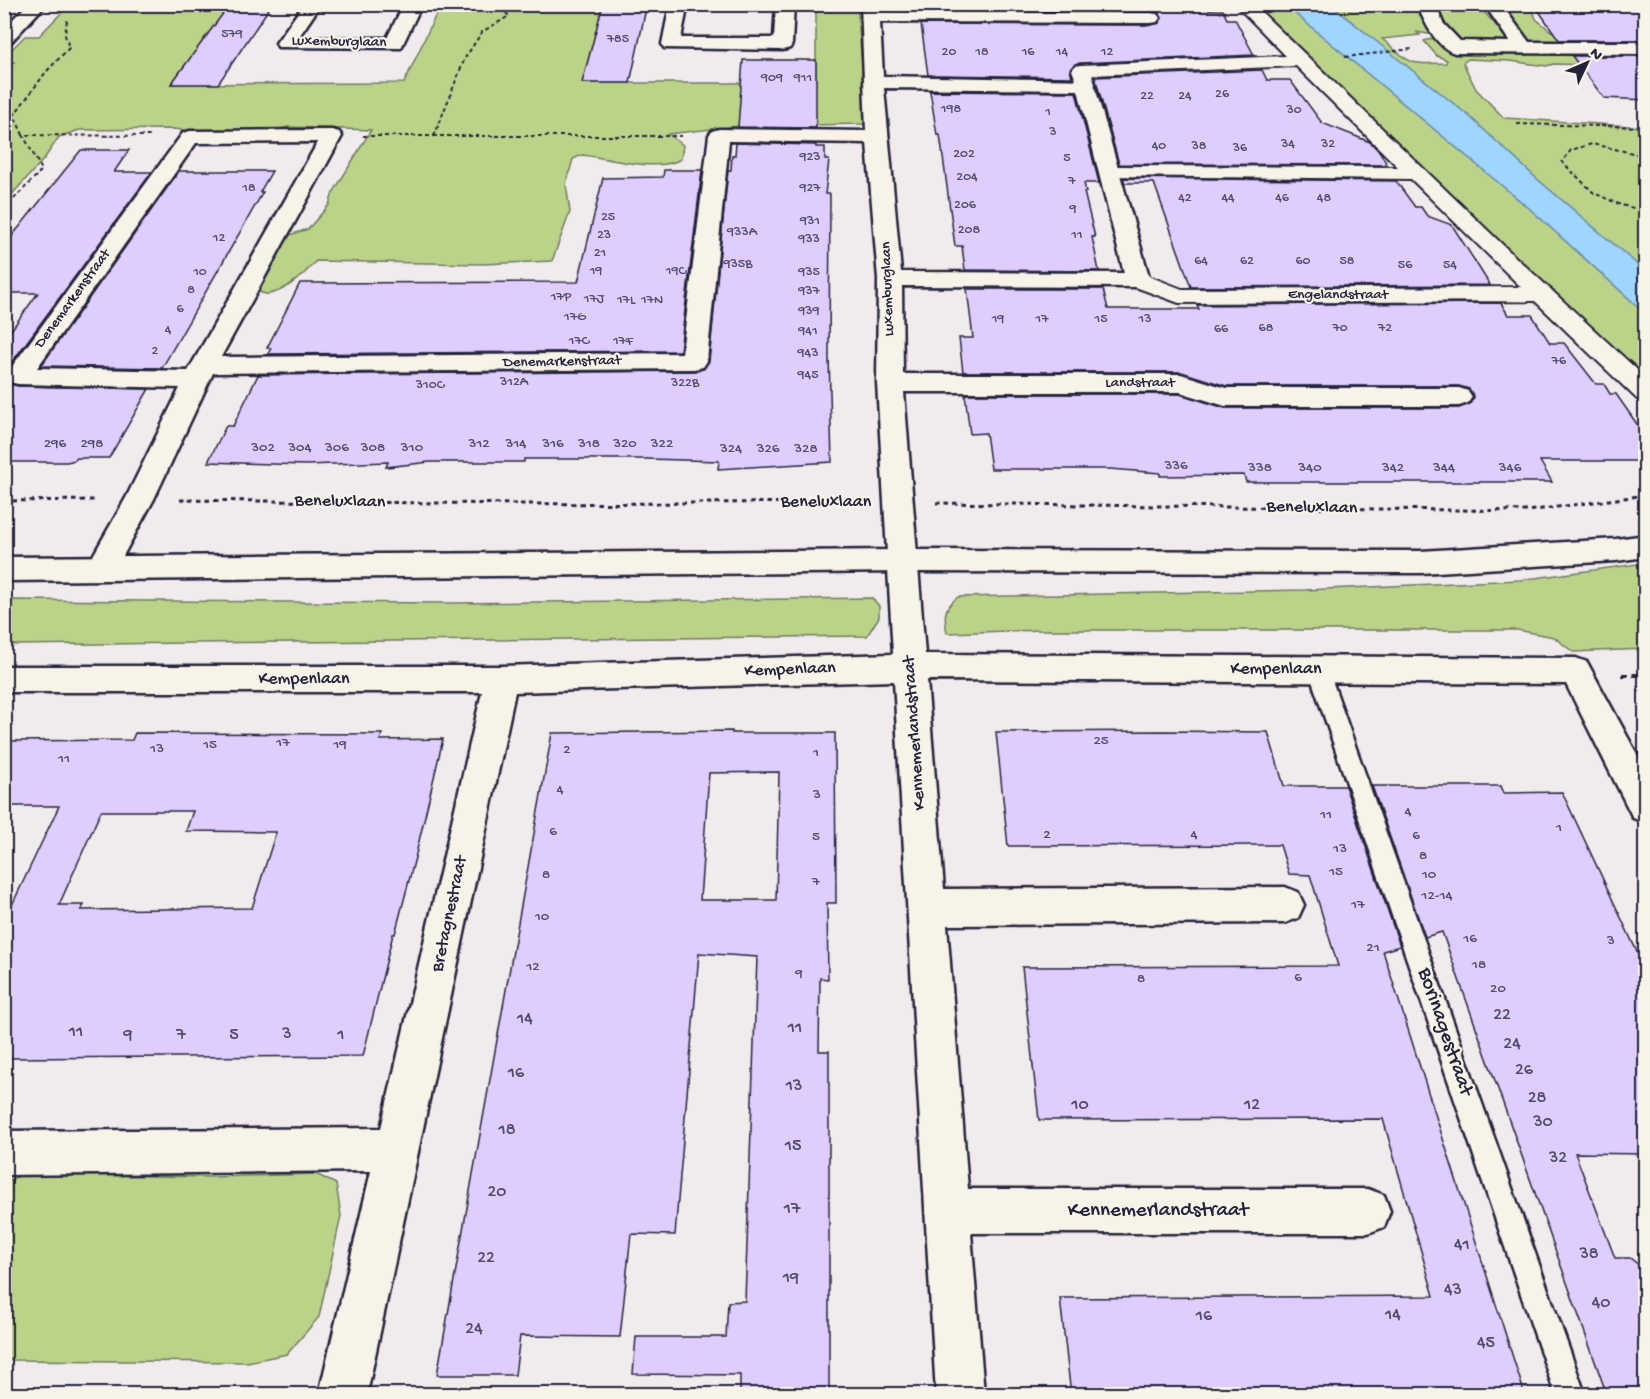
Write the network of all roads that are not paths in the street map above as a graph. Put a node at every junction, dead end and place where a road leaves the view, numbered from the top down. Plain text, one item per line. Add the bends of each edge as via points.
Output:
1 (38, 4) edge
2 (313, 4) edge
3 (413, 4) edge
4 (679, 4) edge
5 (785, 4) edge
6 (1243, 4) edge
7 (1426, 4) edge
8 (1492, 4) edge
9 (870, 11) edge
10 (1151, 18) dead end
11 (4, 39) edge
12 (1524, 48) junction
13 (1646, 48) edge
14 (1299, 60) junction
15 (873, 82) junction
16 (1086, 84) junction
17 (877, 137) junction
18 (1109, 172) junction
19 (1415, 173) junction
20 (890, 279) junction
21 (1138, 280) junction
22 (1542, 294) junction
23 (200, 373) junction
24 (890, 383) junction
25 (1646, 393) edge
26 (1459, 397) dead end
27 (1646, 546) edge
28 (902, 561) junction
29 (101, 568) junction
30 (4, 569) edge
31 (912, 667) junction
32 (1318, 669) junction
33 (4, 679) edge
34 (501, 679) junction
35 (1646, 807) edge
36 (1285, 905) dead end
37 (926, 906) junction
38 (398, 1149) junction
39 (4, 1153) edge
40 (947, 1211) junction
41 (1368, 1211) dead end
42 (343, 1395) edge
43 (960, 1395) edge
44 (1570, 1395) edge

1 - 11 street
2 - 3 street, Luxemburglaan via 285,43 394,44
4 - 5 street via 671,44 783,44
6 - 14 street
7 - 12 street via 1435,25 1455,46
8 - 12 street
9 - 10 street, Luxemburglaan
9 - 15 street, Luxemburglaan
12 - 13 street
14 - 16 street via 1081,70
14 - 19 street
15 - 16 street
15 - 17 street, Luxemburglaan
16 - 18 street
17 - 20 street, Luxemburglaan
17 - 23 street, Denemarkenstraat via 719,135 694,361
18 - 19 street
18 - 21 street
19 - 22 street
20 - 21 street, Engelandstraat
20 - 24 street, Luxemburglaan
21 - 22 street, Engelandstraat via 1179,296
22 - 25 street
23 - 23 street, Denemarkenstraat via 18,376 190,137 332,135
23 - 29 street via 140,499
24 - 26 street, Landstraat via 1181,383 1225,397
24 - 28 street, Luxemburglaan
27 - 28 street via 1421,562
28 - 29 street
28 - 31 street, Kennemerlandstraat
29 - 30 street
31 - 32 street, Kempenlaan
31 - 34 street, Kempenlaan
31 - 37 street, Kennemerlandstraat
32 - 35 street, Kempenlaan via 1576,671
32 - 44 lane, Borinagestraat
33 - 34 street, Kempenlaan
34 - 38 street, Bretagnestraat
36 - 37 street
37 - 40 street, Kennemerlandstraat
38 - 39 street
38 - 42 street, Bretagnestraat
40 - 41 street, Kennemerlandstraat
40 - 43 street, Kennemerlandstraat

